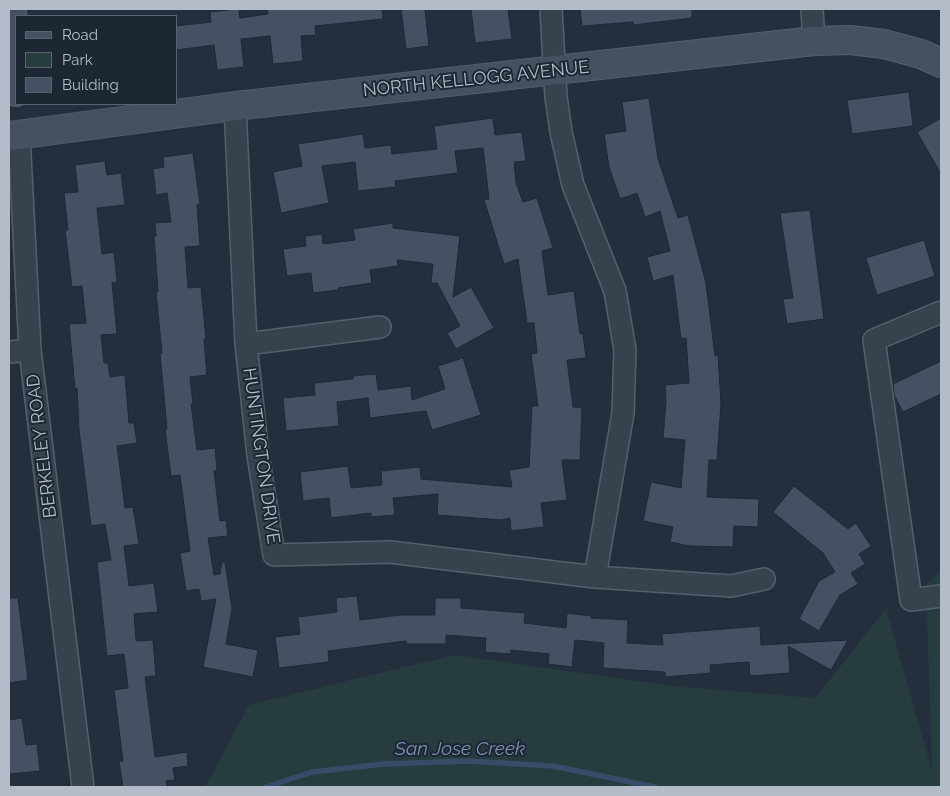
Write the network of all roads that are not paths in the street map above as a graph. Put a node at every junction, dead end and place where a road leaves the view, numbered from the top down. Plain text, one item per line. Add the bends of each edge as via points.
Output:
1 (12, 9) edge
2 (551, 9) edge
3 (812, 9) edge
4 (814, 40) junction
5 (941, 63) edge
6 (555, 70) junction
7 (15, 71) edge
8 (17, 105) edge
9 (235, 106) junction
10 (14, 135) edge
11 (941, 312) edge
12 (380, 326) dead end
13 (246, 344) junction
14 (30, 350) junction
15 (9, 352) edge
16 (595, 577) junction
17 (764, 580) dead end
18 (941, 596) edge
19 (83, 787) edge

1 - 7 street
2 - 6 street
3 - 4 street
4 - 5 street, NORTH KELLOGG AVENUE via 884,44
4 - 6 street, NORTH KELLOGG AVENUE
6 - 9 street, NORTH KELLOGG AVENUE
6 - 16 street via 561,132 573,185 615,291 624,350 623,414
8 - 10 street, BERKELEY ROAD
9 - 10 street, NORTH KELLOGG AVENUE
9 - 13 street, HUNTINGTON DRIVE
10 - 14 street, BERKELEY ROAD
11 - 18 street via 874,340 911,600
12 - 13 street
13 - 16 street, HUNTINGTON DRIVE via 258,455 274,555 390,552
14 - 15 street
14 - 19 street, BERKELEY ROAD
16 - 17 street, HUNTINGTON DRIVE via 731,586

